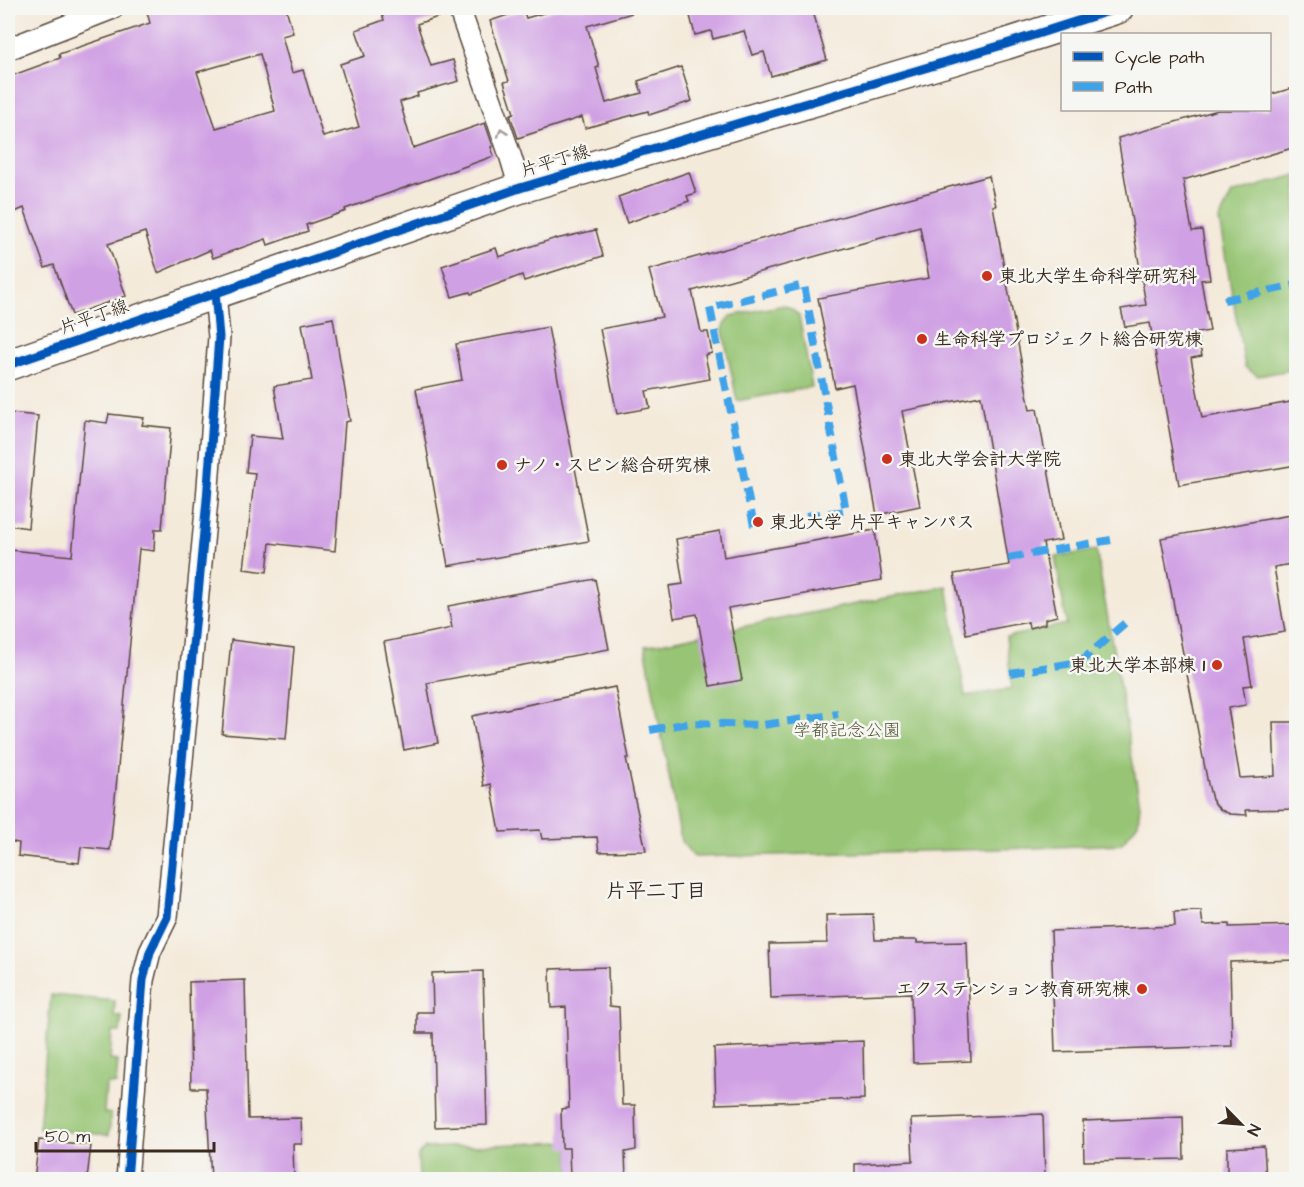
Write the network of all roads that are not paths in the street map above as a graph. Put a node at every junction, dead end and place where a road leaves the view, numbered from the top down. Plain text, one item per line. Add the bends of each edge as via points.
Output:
1 (113, 8) edge
2 (459, 8) edge
3 (1118, 8) edge
4 (8, 49) edge
5 (520, 188) junction
6 (214, 293) junction
7 (8, 365) edge
8 (127, 1179) edge

1 - 4 street
5 -> 2 street
3 - 5 street, 片平丁線
5 - 6 street, 片平丁線
6 - 7 street, 片平丁線
6 - 8 street via 219,337 207,500 167,917 150,952 143,980

